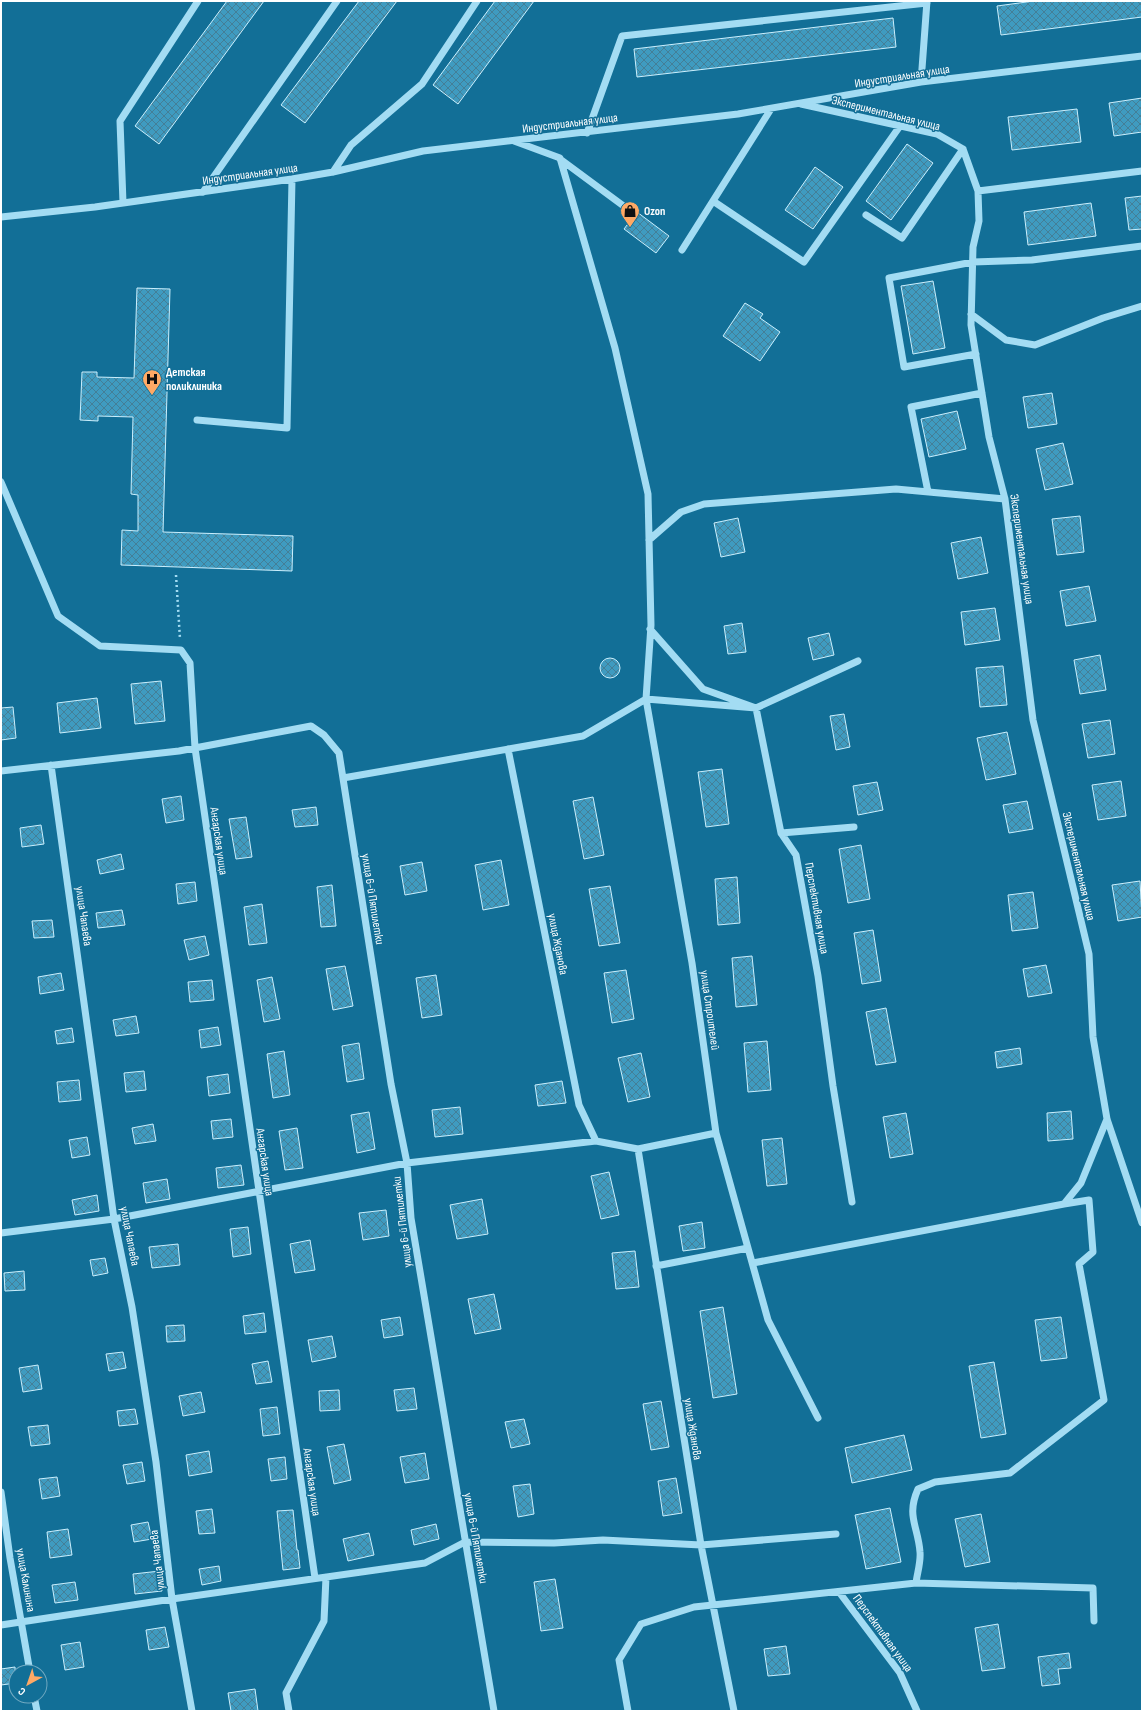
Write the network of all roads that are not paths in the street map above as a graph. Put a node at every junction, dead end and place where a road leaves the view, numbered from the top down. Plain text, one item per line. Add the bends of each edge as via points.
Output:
1 (198, 1) edge
2 (337, 1) edge
3 (478, 1) edge
4 (927, 2) edge
5 (1142, 56) edge
6 (920, 82) junction
7 (801, 104) junction
8 (771, 109) junction
9 (900, 126) junction
10 (587, 133) junction
11 (514, 141) junction
12 (963, 149) junction
13 (560, 158) junction
14 (1142, 171) edge
15 (333, 172) junction
16 (292, 179) junction
17 (978, 191) junction
18 (203, 192) junction
19 (713, 201) junction
20 (123, 203) junction
21 (629, 210) dead end
22 (866, 215) dead end
23 (1, 216) edge
24 (1142, 246) edge
25 (682, 250) dead end
26 (973, 262) junction
27 (1142, 306) edge
28 (971, 314) junction
29 (976, 354) junction
30 (982, 393) junction
31 (197, 420) dead end
32 (1, 482) edge
33 (928, 492) junction
34 (4, 497) edge
35 (1005, 499) junction
36 (649, 540) junction
37 (650, 629) junction
38 (858, 661) dead end
39 (646, 699) junction
40 (756, 708) junction
41 (195, 748) junction
42 (508, 749) junction
43 (52, 765) junction
44 (1, 771) edge
45 (343, 778) junction
46 (854, 827) dead end
47 (781, 833) junction
48 (1107, 1119) junction
49 (716, 1134) junction
50 (596, 1141) junction
51 (638, 1149) junction
52 (406, 1163) junction
53 (258, 1191) junction
54 (852, 1202) dead end
55 (1064, 1204) junction
56 (114, 1219) junction
57 (1142, 1223) edge
58 (1, 1233) edge
59 (748, 1248) junction
60 (753, 1263) junction
61 (656, 1266) junction
62 (818, 1418) dead end
63 (1, 1492) edge
64 (836, 1534) dead end
65 (465, 1542) junction
66 (701, 1545) junction
67 (326, 1577) junction
68 (315, 1578) junction
69 (916, 1583) junction
70 (839, 1592) junction
71 (172, 1599) junction
72 (713, 1605) junction
73 (22, 1621) junction
74 (1094, 1621) dead end
75 (1, 1625) edge
76 (29, 1664) edge
77 (192, 1711) edge
78 (289, 1711) edge
79 (494, 1711) edge
80 (628, 1711) edge
81 (734, 1711) edge
82 (917, 1711) edge

1 - 20 street via 120,121
2 - 18 street
3 - 15 street via 422,84 351,145
4 - 6 street
4 - 10 street via 622,36
5 - 6 street, Индустриальная улица
6 - 7 street, Индустриальная улица
7 - 8 street, Индустриальная улица
7 - 9 street, Экспериментальная улица
8 - 10 street, Индустриальная улица
8 - 19 street
9 - 12 street, Экспериментальная улица via 937,134
9 - 19 street via 804,262
10 - 11 street, Индустриальная улица
11 - 13 street
11 - 15 street, Индустриальная улица via 423,152
12 - 17 street, Экспериментальная улица
12 - 22 street via 902,238
13 - 21 street
13 - 36 street, улица Строителей via 615,348 648,494
14 - 17 street
15 - 16 street, Индустриальная улица
16 - 18 street, Индустриальная улица
16 - 31 street via 287,428
17 - 26 street, Экспериментальная улица via 979,221 973,247
18 - 20 street, Индустриальная улица
19 - 25 street
20 - 23 street, Индустриальная улица
24 - 26 street via 1032,260
26 - 28 street, Экспериментальная улица
26 - 29 street via 889,278 904,367
27 - 28 street via 1103,318 1035,345 1006,340
28 - 29 street, Экспериментальная улица
29 - 30 street, Экспериментальная улица
30 - 33 street via 911,407
30 - 35 street, Экспериментальная улица via 989,437
32 - 34 street
33 - 35 street
33 - 36 street via 896,489 704,504 681,512
34 - 41 street, Ангарская улица via 58,616 100,646 181,650 190,663
35 - 48 street, Экспериментальная улица via 1033,720 1089,954 1093,1037
36 - 37 street, улица Строителей
37 - 39 street, улица Строителей
37 - 40 street via 703,689
38 - 40 street
39 - 40 street
39 - 42 street via 583,736
39 - 49 street, улица Строителей via 692,963
40 - 47 street, Перспективная улица
41 - 43 street
41 - 45 street, улица 6-й Пятилетки via 310,726 324,735 339,753
41 - 53 street, Ангарская улица
42 - 45 street
42 - 50 street, улица Жданова via 579,1105
43 - 44 street
43 - 56 street, улица Чапаева
45 - 52 street, улица 6-й Пятилетки via 391,1084
46 - 47 street
47 - 54 street, Перспективная улица via 796,855 818,976
48 - 55 street via 1081,1183
48 - 57 street, Экспериментальная улица
49 - 51 street
49 - 59 street, улица Строителей
50 - 51 street
50 - 52 street
51 - 61 street, улица Жданова
52 - 53 street
52 - 65 street, улица 6-й Пятилетки via 410,1218
53 - 56 street
53 - 68 street, Ангарская улица
55 - 60 street
55 - 69 street via 1089,1200 1093,1252 1079,1264 1104,1400 1010,1473 935,1482 918,1489 913,1500 912,1512 920,1553
56 - 58 street
56 - 71 street, улица Чапаева via 132,1307 156,1462
59 - 60 street, улица Строителей
59 - 61 street
60 - 62 street, улица Строителей via 768,1320
61 - 66 street, улица Жданова
63 - 73 street, улица Калинина
64 - 66 street
65 - 66 street via 554,1543 603,1540
65 - 67 street via 425,1563
65 - 79 street, улица 6-й Пятилетки
66 - 72 street, улица Жданова
67 - 68 street
67 - 78 street via 324,1621 286,1693
68 - 71 street
69 - 70 street
69 - 74 street via 1093,1588
70 - 72 street
70 - 82 street, Перспективная улица via 900,1673
71 - 73 street
71 - 77 street, улица Чапаева
72 - 80 street via 694,1607 641,1624 620,1660
72 - 81 street, улица Жданова
73 - 75 street
73 - 76 street, улица Калинина

